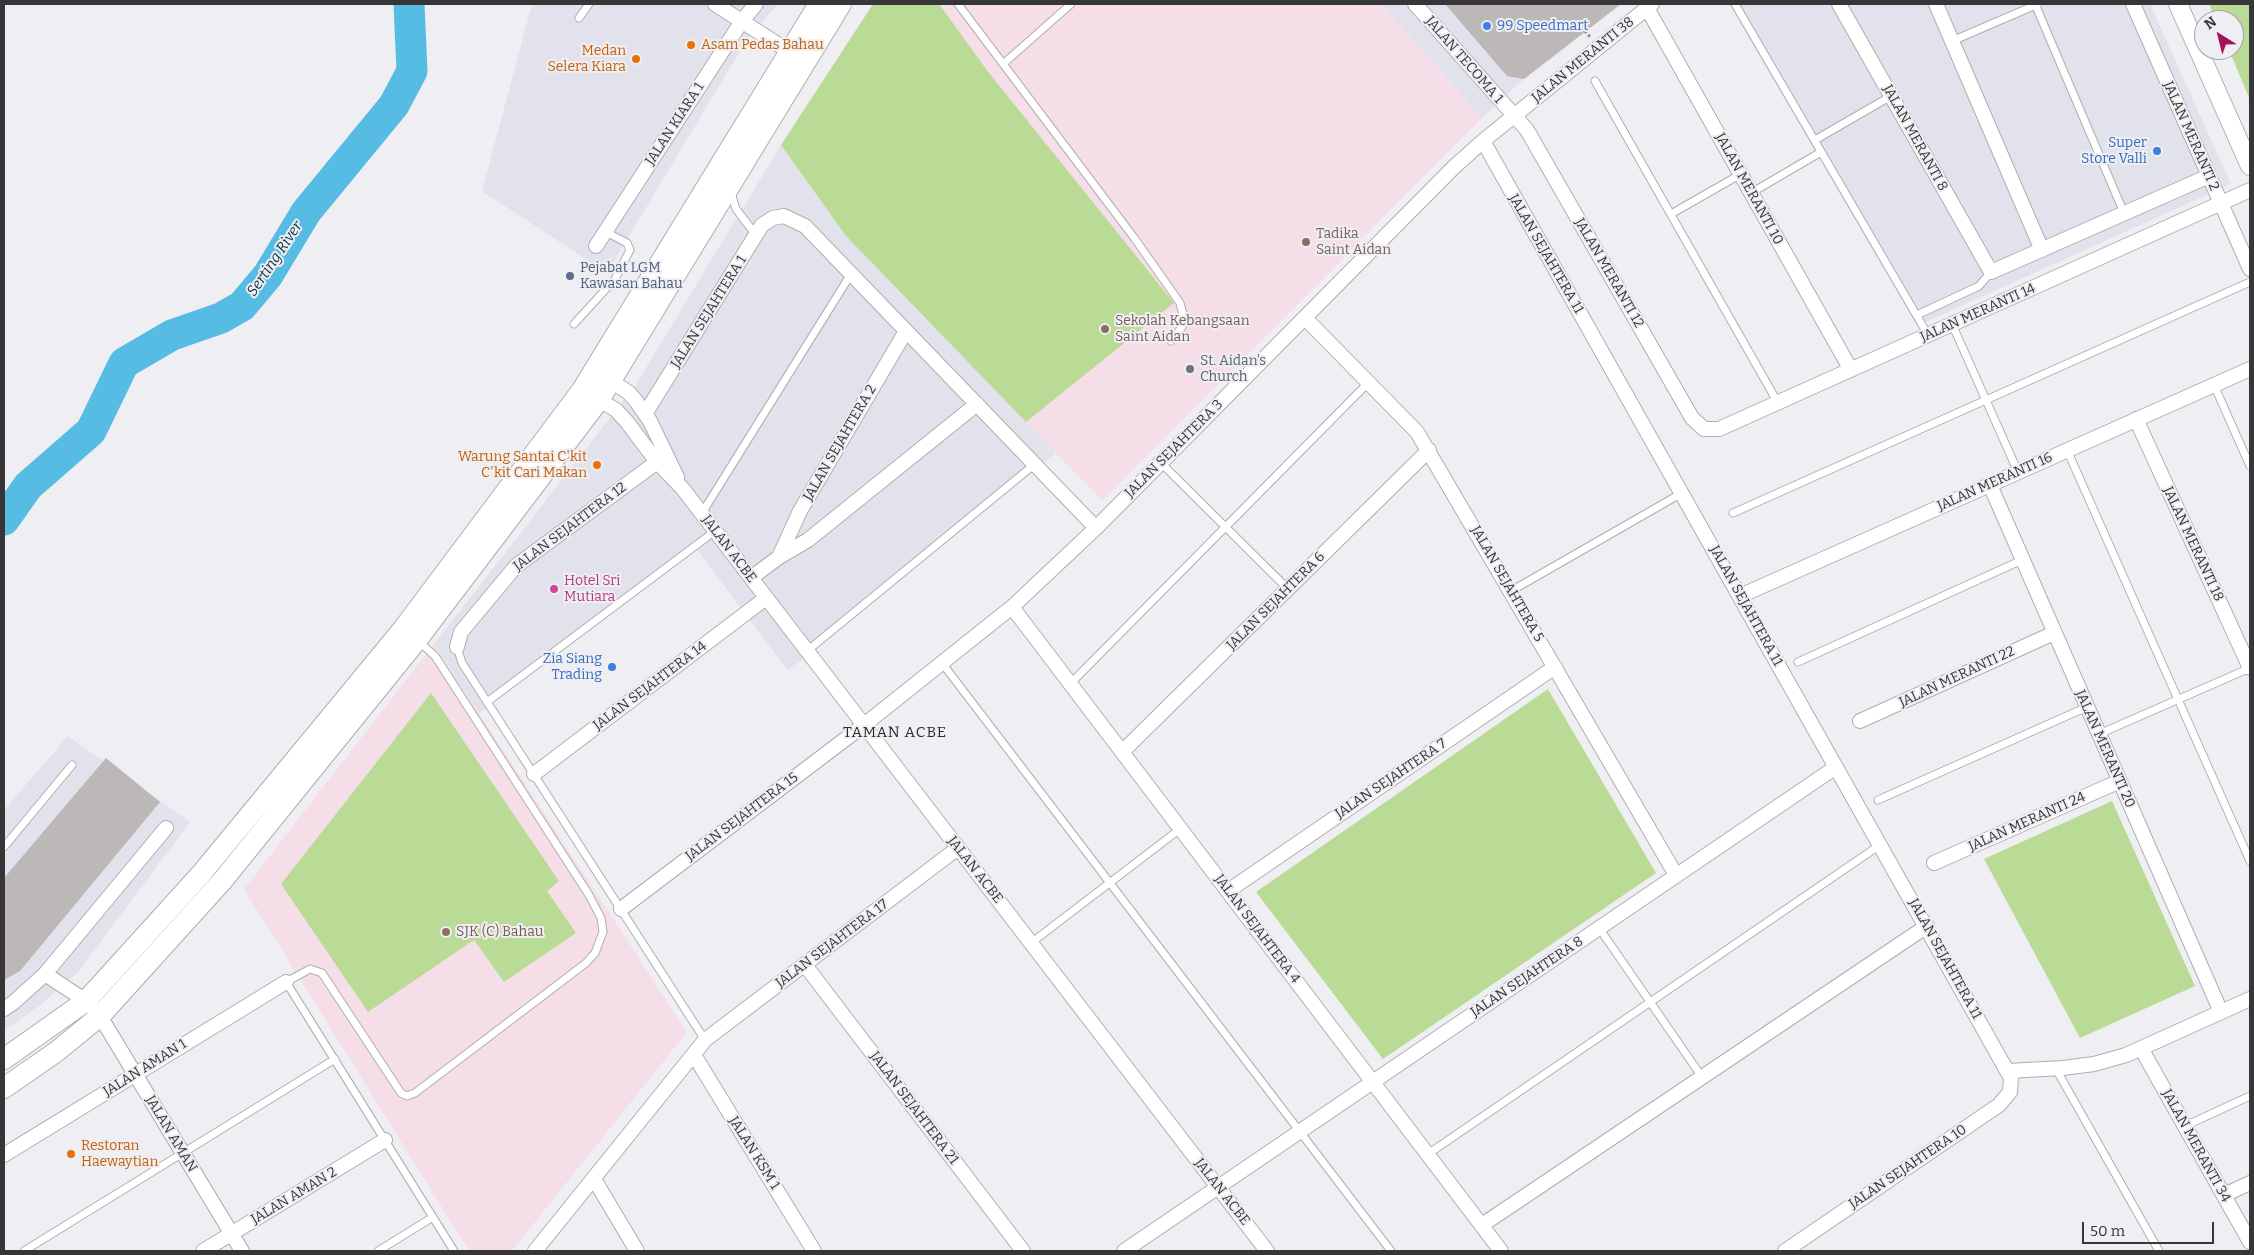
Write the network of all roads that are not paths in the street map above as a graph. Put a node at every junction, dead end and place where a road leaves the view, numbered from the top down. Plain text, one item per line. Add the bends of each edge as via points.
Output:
1 (589, 4) edge
2 (715, 4) edge
3 (756, 4) edge
4 (819, 4) edge
5 (841, 4) edge
6 (958, 4) edge
7 (1071, 4) edge
8 (1414, 4) edge
9 (1735, 4) edge
10 (1838, 4) edge
11 (1936, 4) edge
12 (2036, 4) edge
13 (2133, 4) edge
14 (2178, 4) edge
15 (1650, 6) edge
16 (579, 18) dead end
17 (742, 21) junction
18 (1952, 42) junction
19 (797, 57) junction
20 (1003, 64) junction
21 (1595, 81) dead end
22 (1891, 96) junction
23 (1513, 116) junction
24 (1815, 140) junction
25 (1482, 141) junction
26 (1822, 152) junction
27 (2250, 166) edge
28 (1741, 174) junction
29 (2209, 176) junction
30 (730, 185) junction
31 (2250, 190) edge
32 (1752, 193) junction
33 (2221, 203) junction
34 (2124, 213) junction
35 (1671, 214) junction
36 (606, 232) junction
37 (756, 235) junction
38 (596, 246) dead end
39 (2042, 250) junction
40 (2250, 269) edge
41 (1990, 272) junction
42 (851, 274) junction
43 (2250, 282) edge
44 (1917, 315) junction
45 (1304, 318) junction
46 (574, 324) dead end
47 (1952, 324) junction
48 (906, 331) junction
49 (1928, 335) junction
50 (1171, 341) dead end
51 (2250, 369) edge
52 (1851, 370) junction
53 (602, 376) junction
54 (1369, 382) junction
55 (2214, 385) junction
56 (590, 395) junction
57 (1986, 400) junction
58 (1778, 403) junction
59 (976, 404) junction
60 (645, 414) junction
61 (2136, 420) junction
62 (1704, 430) joint
63 (1429, 450) junction
64 (2067, 450) junction
65 (657, 462) junction
66 (1161, 463) junction
67 (1035, 464) junction
68 (2250, 466) edge
69 (2018, 472) junction
70 (1990, 485) junction
71 (683, 489) junction
72 (1682, 493) junction
73 (701, 513) junction
74 (1733, 513) dead end
75 (1225, 527) junction
76 (1096, 528) junction
77 (714, 531) junction
78 (779, 557) junction
79 (2022, 560) junction
80 (751, 578) junction
81 (1288, 589) junction
82 (1511, 591) junction
83 (1740, 596) junction
84 (766, 598) junction
85 (1012, 607) junction
86 (2054, 633) junction
87 (410, 635) junction
88 (457, 648) joint
89 (807, 651) junction
90 (1798, 662) dead end
91 (942, 663) junction
92 (1555, 667) junction
93 (2250, 668) edge
94 (1070, 684) junction
95 (2178, 700) junction
96 (487, 702) junction
97 (2087, 707) junction
98 (1860, 721) dead end
99 (864, 725) junction
100 (2099, 734) junction
101 (1122, 752) junction
102 (72, 765) dead end
103 (1836, 766) junction
104 (534, 774) junction
105 (2120, 781) junction
106 (1878, 800) dead end
107 (166, 828) dead end
108 (1180, 829) junction
109 (1880, 844) junction
110 (4, 847) edge
111 (958, 848) junction
112 (2250, 861) edge
113 (1934, 863) dead end
114 (1676, 875) junction
115 (1110, 882) junction
116 (1228, 891) junction
117 (621, 909) junction
118 (1927, 926) junction
119 (1599, 928) junction
120 (1031, 943) junction
121 (805, 965) junction
122 (45, 974) junction
123 (286, 982) junction
124 (2250, 999) edge
125 (86, 1001) junction
126 (1650, 1002) junction
127 (4, 1009) edge
128 (2221, 1012) junction
129 (100, 1016) junction
130 (705, 1040) junction
131 (2142, 1050) junction
132 (694, 1055) junction
133 (4, 1059) edge
134 (335, 1059) junction
135 (2056, 1068) junction
136 (2008, 1071) junction
137 (135, 1075) junction
138 (1702, 1077) junction
139 (1373, 1082) junction
140 (4, 1088) edge
141 (2250, 1096) edge
142 (2185, 1126) junction
143 (1300, 1132) junction
144 (385, 1140) junction
145 (182, 1154) junction
146 (1428, 1154) junction
147 (4, 1155) edge
148 (594, 1179) junction
149 (2250, 1183) edge
150 (1218, 1187) junction
151 (2224, 1195) junction
152 (433, 1217) junction
153 (1482, 1225) junction
154 (230, 1234) junction
155 (2250, 1242) edge
156 (24, 1251) edge
157 (203, 1251) edge
158 (242, 1251) edge
159 (378, 1251) edge
160 (454, 1251) edge
161 (535, 1251) edge
162 (637, 1251) edge
163 (814, 1251) edge
164 (1023, 1251) edge
165 (1124, 1251) edge
166 (1268, 1251) edge
167 (1391, 1251) edge
168 (1502, 1251) edge
169 (1785, 1251) edge
170 (2159, 1251) edge

1 - 16 lane
2 - 17 street
3 - 17 street, JALAN KIARA 1
4 - 19 main road
5 - 19 main road
6 - 20 lane
7 - 20 lane
8 - 23 street, JALAN TECOMA 1
9 - 24 lane
10 - 22 street, JALAN MERANTI 8
11 - 18 street
12 - 18 lane
12 - 34 lane
13 - 29 street, JALAN MERANTI 2
14 - 27 street
15 - 23 street, JALAN MERANTI 38
15 - 28 street, JALAN MERANTI 10
17 - 19 street
17 - 36 street, JALAN KIARA 1
18 - 39 street
19 - 30 main road
19 - 53 main road
20 - 50 lane via 1180,303 1184,318 1182,327
21 - 35 lane
22 - 24 lane
22 - 41 street, JALAN MERANTI 8
23 - 25 street, JALAN SEJAHTERA 3
23 - 62 street, JALAN MERANTI 12 via 1527,130 1692,418
24 - 26 lane
25 - 45 street, JALAN SEJAHTERA 3
25 - 72 street, JALAN SEJAHTERA 11
26 - 32 lane
26 - 44 lane
28 - 32 street, JALAN MERANTI 10
28 - 35 lane
29 - 33 street, JALAN MERANTI 2
29 - 34 street
30 - 37 lane via 736,209
30 - 53 main road
31 - 33 street, JALAN MERANTI 14
32 - 52 street, JALAN MERANTI 10
33 - 40 street, JALAN MERANTI 2
33 - 47 street, JALAN MERANTI 14
34 - 39 street
35 - 58 lane
36 - 38 street, JALAN KIARA 1
36 - 46 lane via 627,243 630,250 615,279
37 - 42 street, JALAN SEJAHTERA 1 via 767,221 778,216 789,218 805,226
37 - 60 street, JALAN SEJAHTERA 1
39 - 41 street
41 - 44 lane via 1979,286
42 - 48 street
42 - 73 lane
43 - 57 lane
44 - 49 lane
45 - 54 street, JALAN SEJAHTERA 5
45 - 66 street, JALAN SEJAHTERA 3
47 - 49 street, JALAN MERANTI 14
47 - 57 lane
48 - 59 street
48 - 78 street, JALAN SEJAHTERA 2 via 800,511
49 - 52 street, JALAN MERANTI 14
51 - 55 street, JALAN MERANTI 16
52 - 58 street, JALAN MERANTI 14
53 - 56 main road
53 - 60 street, JALAN ACBE via 628,392
54 - 63 street, JALAN SEJAHTERA 5 via 1404,417
54 - 75 lane
55 - 61 street, JALAN MERANTI 16
55 - 68 lane
56 - 65 street, JALAN ACBE via 616,410
56 - 87 main road
57 - 69 lane
57 - 74 lane
58 - 62 street, JALAN MERANTI 14 via 1719,429
59 - 67 street
59 - 78 street, JALAN SEJAHTERA 2 via 808,540
60 - 71 street, JALAN ACBE
61 - 64 street, JALAN MERANTI 16
61 - 93 street, JALAN MERANTI 18
63 - 81 street, JALAN SEJAHTERA 6
63 - 82 street, JALAN SEJAHTERA 5
64 - 69 street, JALAN MERANTI 16
64 - 95 lane
65 - 71 street, JALAN ACBE
65 - 88 street, JALAN SEJAHTERA 12 via 516,566 461,632
66 - 75 lane
66 - 76 street, JALAN SEJAHTERA 3
67 - 76 street
67 - 89 lane
69 - 70 street, JALAN MERANTI 16
70 - 79 street, JALAN MERANTI 20
70 - 83 street, JALAN MERANTI 16
71 - 73 street, JALAN ACBE
72 - 82 lane
72 - 83 street, JALAN SEJAHTERA 11
73 - 77 street, JALAN ACBE
75 - 81 lane
75 - 94 lane
76 - 85 street, JALAN SEJAHTERA 3
77 - 80 street, JALAN ACBE
77 - 96 lane
78 - 80 street, JALAN SEJAHTERA 2
79 - 86 street, JALAN MERANTI 20
79 - 90 lane
80 - 84 street, JALAN ACBE
81 - 101 street, JALAN SEJAHTERA 6
82 - 92 street, JALAN SEJAHTERA 5
83 - 103 street, JALAN SEJAHTERA 11
84 - 89 street, JALAN ACBE
84 - 104 street, JALAN SEJAHTERA 14
85 - 91 street, JALAN SEJAHTERA 3
85 - 94 street, JALAN SEJAHTERA 4
86 - 97 street, JALAN MERANTI 20
86 - 98 street, JALAN MERANTI 22
87 - 123 lane via 435,656 589,895 601,918 601,944 586,963 407,1096 401,1093 322,973 310,969
87 - 125 main road
87 - 129 main road via 223,880
88 - 96 lane via 462,663
89 - 99 street, JALAN ACBE
91 - 99 street, JALAN SEJAHTERA 3
91 - 115 lane
92 - 114 street, JALAN SEJAHTERA 5
92 - 116 street, JALAN SEJAHTERA 7
93 - 95 lane
94 - 101 street, JALAN SEJAHTERA 4
95 - 100 lane
95 - 112 lane
96 - 104 lane
97 - 100 street, JALAN MERANTI 20
97 - 106 lane
99 - 111 street, JALAN ACBE
99 - 117 street, JALAN SEJAHTERA 15
100 - 105 street, JALAN MERANTI 20
101 - 108 street, JALAN SEJAHTERA 4
102 - 110 lane
103 - 109 street, JALAN SEJAHTERA 11
103 - 114 street, JALAN SEJAHTERA 8
104 - 117 lane
105 - 113 street, JALAN MERANTI 24
105 - 128 street, JALAN MERANTI 20
107 - 122 street
108 - 115 lane
108 - 116 street, JALAN SEJAHTERA 4
109 - 118 street, JALAN SEJAHTERA 11
109 - 126 lane
111 - 120 street, JALAN ACBE
111 - 121 street, JALAN SEJAHTERA 17
114 - 119 street, JALAN SEJAHTERA 8
115 - 120 lane
115 - 143 lane
116 - 139 street, JALAN SEJAHTERA 4
117 - 130 lane
118 - 136 street, JALAN SEJAHTERA 11
118 - 138 street
119 - 126 lane
119 - 139 street, JALAN SEJAHTERA 8
120 - 150 street, JALAN ACBE
121 - 130 street, JALAN SEJAHTERA 17
121 - 164 street, JALAN SEJAHTERA 21
122 - 125 street, JALAN AMAN
122 - 127 street
123 - 134 lane
123 - 137 street, JALAN AMAN 1
124 - 128 street
125 - 129 street, JALAN AMAN
125 - 133 main road
126 - 138 lane
126 - 146 lane
128 - 131 street
129 - 137 street, JALAN AMAN
129 - 140 main road
130 - 132 street, JALAN SEJAHTERA 17
131 - 135 street via 2094,1064
131 - 142 street, JALAN MERANTI 34
132 - 148 street, JALAN SEJAHTERA 17
132 - 163 street, JALAN KSM 1
134 - 144 lane
134 - 145 lane
135 - 136 street
135 - 170 lane
136 - 169 street, JALAN SEJAHTERA 10 via 2010,1092 1999,1105
137 - 145 street, JALAN AMAN
137 - 147 street, JALAN AMAN 1
138 - 153 street
139 - 143 street, JALAN SEJAHTERA 8
139 - 146 street, JALAN SEJAHTERA 4
141 - 142 lane
142 - 151 street, JALAN MERANTI 34
143 - 150 street, JALAN SEJAHTERA 8
143 - 167 lane
144 - 152 lane
144 - 154 street, JALAN AMAN 2
145 - 154 street, JALAN AMAN
145 - 156 lane
146 - 153 street, JALAN SEJAHTERA 4
148 - 161 street, JALAN SEJAHTERA 17
148 - 162 street
149 - 151 street
150 - 165 street, JALAN SEJAHTERA 8
150 - 166 street, JALAN ACBE
151 - 155 street, JALAN MERANTI 34
152 - 159 lane
152 - 160 lane
153 - 168 street, JALAN SEJAHTERA 4
154 - 157 street, JALAN AMAN 2
154 - 158 street, JALAN AMAN

